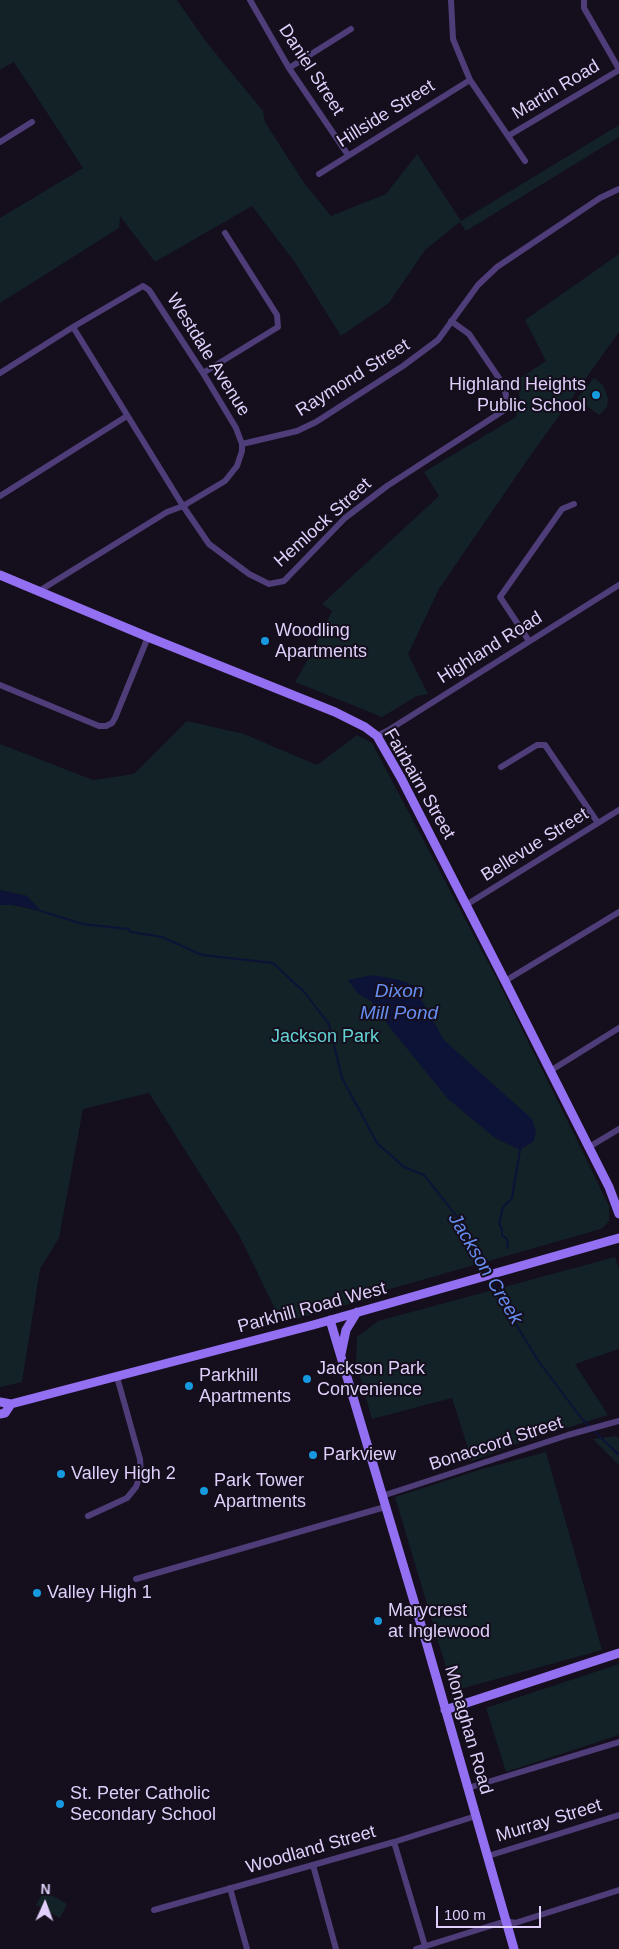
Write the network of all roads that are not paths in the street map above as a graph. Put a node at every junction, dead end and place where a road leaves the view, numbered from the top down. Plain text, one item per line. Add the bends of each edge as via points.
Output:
1 (250, 0) edge
2 (451, 0) edge
3 (584, 0) edge
4 (351, 29) dead end
5 (289, 68) junction
6 (619, 70) edge
7 (470, 80) junction
8 (32, 122) dead end
9 (508, 136) junction
10 (0, 142) edge
11 (348, 155) junction
12 (525, 160) dead end
13 (319, 174) dead end
14 (619, 189) edge
15 (225, 233) dead end
16 (451, 322) junction
17 (72, 327) junction
18 (0, 373) edge
19 (203, 373) junction
20 (127, 416) junction
21 (242, 444) junction
22 (0, 496) edge
23 (574, 504) dead end
24 (183, 506) junction
25 (0, 575) edge
26 (619, 585) edge
27 (39, 591) junction
28 (148, 637) junction
29 (529, 641) junction
30 (0, 685) edge
31 (377, 736) junction
32 (501, 767) dead end
33 (619, 810) edge
34 (598, 823) junction
35 (466, 905) junction
36 (619, 912) edge
37 (505, 981) junction
38 (619, 1028) edge
39 (550, 1071) junction
40 (619, 1128) edge
41 (588, 1147) junction
42 (619, 1214) edge
43 (619, 1238) edge
44 (357, 1312) junction
45 (330, 1320) junction
46 (340, 1357) junction
47 (117, 1377) junction
48 (0, 1402) edge
49 (11, 1404) junction
50 (0, 1414) edge
51 (619, 1421) edge
52 (382, 1496) junction
53 (386, 1507) junction
54 (88, 1516) dead end
55 (136, 1579) dead end
56 (619, 1653) edge
57 (445, 1710) junction
58 (619, 1742) edge
59 (468, 1788) junction
60 (619, 1815) edge
61 (476, 1816) junction
62 (394, 1842) junction
63 (488, 1856) junction
64 (313, 1865) junction
65 (230, 1888) junction
66 (619, 1890) edge
67 (154, 1910) dead end
68 (506, 1921) junction
69 (425, 1946) junction
70 (247, 1949) edge
71 (336, 1949) edge
72 (416, 1949) edge
73 (514, 1949) edge

1 - 5 street, Daniel Street
2 - 7 street via 453,38
3 - 6 street via 584,8
4 - 5 street
5 - 11 street, Daniel Street
6 - 9 street, Martin Road
7 - 9 street
7 - 11 street, Hillside Street
8 - 10 street
9 - 12 street
11 - 13 street, Hillside Street
14 - 16 street, Raymond Street via 600,198 497,267 478,285
15 - 19 street via 277,316 278,327
16 - 21 street, Raymond Street via 438,340 403,366 316,422 297,431
16 - 24 street, Hemlock Street via 468,334 503,384 506,395 503,410 387,486 346,518 284,581 270,584 232,563 209,544
17 - 18 street
17 - 19 street, Westdale Avenue via 143,286 149,290
17 - 20 street, Hemlock Street
19 - 21 street, Westdale Avenue
20 - 22 street
20 - 24 street, Hemlock Street
21 - 24 street via 237,466 225,482
23 - 29 street via 562,509 500,597
24 - 27 street
25 - 27 main road, Fairbairn Street
26 - 29 street, Highland Road
27 - 28 main road, Fairbairn Street
28 - 30 street via 115,718 106,726 99,726
28 - 31 main road, Fairbairn Street via 335,712
29 - 31 street, Highland Road
31 - 35 main road, Fairbairn Street
32 - 34 street via 537,745 545,745
33 - 34 street, Bellevue Street
34 - 35 street, Bellevue Street
35 - 37 main road, Fairbairn Street
36 - 37 street
37 - 39 main road, Fairbairn Street
38 - 39 street
39 - 41 main road, Fairbairn Street
40 - 41 street
41 - 42 main road, Fairbairn Street
43 - 44 main road, Parkhill Road West
44 - 45 main road, Parkhill Road West
44 - 46 main road via 346,1330
45 - 46 main road, Monaghan Road
45 - 47 main road, Parkhill Road West
46 - 52 main road, Monaghan Road
47 - 49 main road, Parkhill Road West
47 - 54 street via 141,1473 127,1498
48 - 49 main road, Parkhill Road West
49 - 50 main road, Parkhill Road West via 5,1413
51 - 52 street, Bonaccord Street
52 - 53 main road, Monaghan Road
53 - 55 street
53 - 57 main road, Monaghan Road
56 - 57 main road
57 - 59 main road, Monaghan Road
58 - 59 street
59 - 61 main road, Monaghan Road
60 - 63 street, Murray Street
61 - 62 street, Woodland Street
61 - 63 main road, Monaghan Road
62 - 64 street, Woodland Street
62 - 69 street
63 - 68 main road, Monaghan Road
64 - 65 street, Woodland Street
64 - 71 street
65 - 67 street, Woodland Street
65 - 70 street
66 - 68 street via 515,1923
68 - 69 street
68 - 73 main road, Monaghan Road
69 - 72 street

